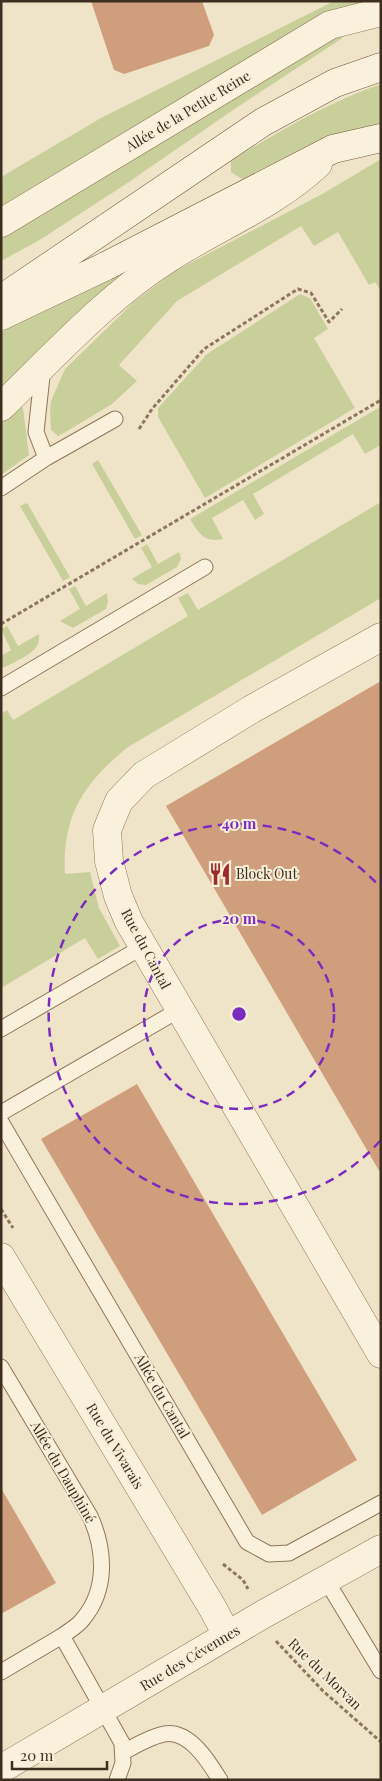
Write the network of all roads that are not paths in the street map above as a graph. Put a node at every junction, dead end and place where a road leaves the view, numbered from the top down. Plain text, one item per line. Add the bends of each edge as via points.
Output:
1 (381, 12) edge
2 (381, 67) edge
3 (381, 138) edge
4 (333, 149) junction
5 (1, 223) edge
6 (1, 299) edge
7 (1, 316) edge
8 (43, 367) junction
9 (1, 407) edge
10 (115, 419) dead end
11 (46, 458) junction
12 (1, 488) edge
13 (205, 567) dead end
14 (381, 637) edge
15 (1, 688) edge
16 (144, 946) junction
17 (179, 1010) junction
18 (1, 1029) edge
19 (1, 1113) edge
20 (1, 1122) edge
21 (1, 1257) edge
22 (381, 1354) edge
23 (1, 1367) edge
24 (381, 1503) edge
25 (381, 1549) edge
26 (326, 1580) junction
27 (227, 1635) junction
28 (62, 1636) junction
29 (381, 1671) edge
30 (1, 1672) edge
31 (103, 1709) junction
32 (124, 1752) junction
33 (1, 1769) edge
34 (117, 1780) edge
35 (220, 1780) edge

1 - 5 street, Allée de la Petite Reine via 330,25
2 - 6 street via 335,83 263,122
3 - 4 street
4 - 7 street via 106,266
4 - 8 street via 305,176 268,202 170,257 125,288
8 - 9 street
8 - 11 lane via 36,432
10 - 11 lane
11 - 12 lane
13 - 15 lane
14 - 16 street, Rue du Cantal via 252,709 144,775 119,801 108,830 109,862 118,896
16 - 17 street, Rue du Cantal
16 - 18 lane
17 - 19 lane
17 - 22 street, Rue du Cantal
20 - 24 lane, Allée du Cantal via 247,1542 270,1554 290,1553
21 - 27 street, Rue du Vivarais
23 - 28 lane, Allée du Dauphiné via 99,1536 102,1557 100,1582 93,1605 82,1621
25 - 26 street, Rue des Cévennes
26 - 27 street, Rue des Cévennes
26 - 29 lane
27 - 31 street, Rue des Cévennes
28 - 30 lane, Allée du Dauphiné
28 - 31 lane
31 - 32 lane
31 - 33 street, Rue des Cévennes
32 - 34 lane
32 - 35 lane via 166,1734 182,1737 196,1748

